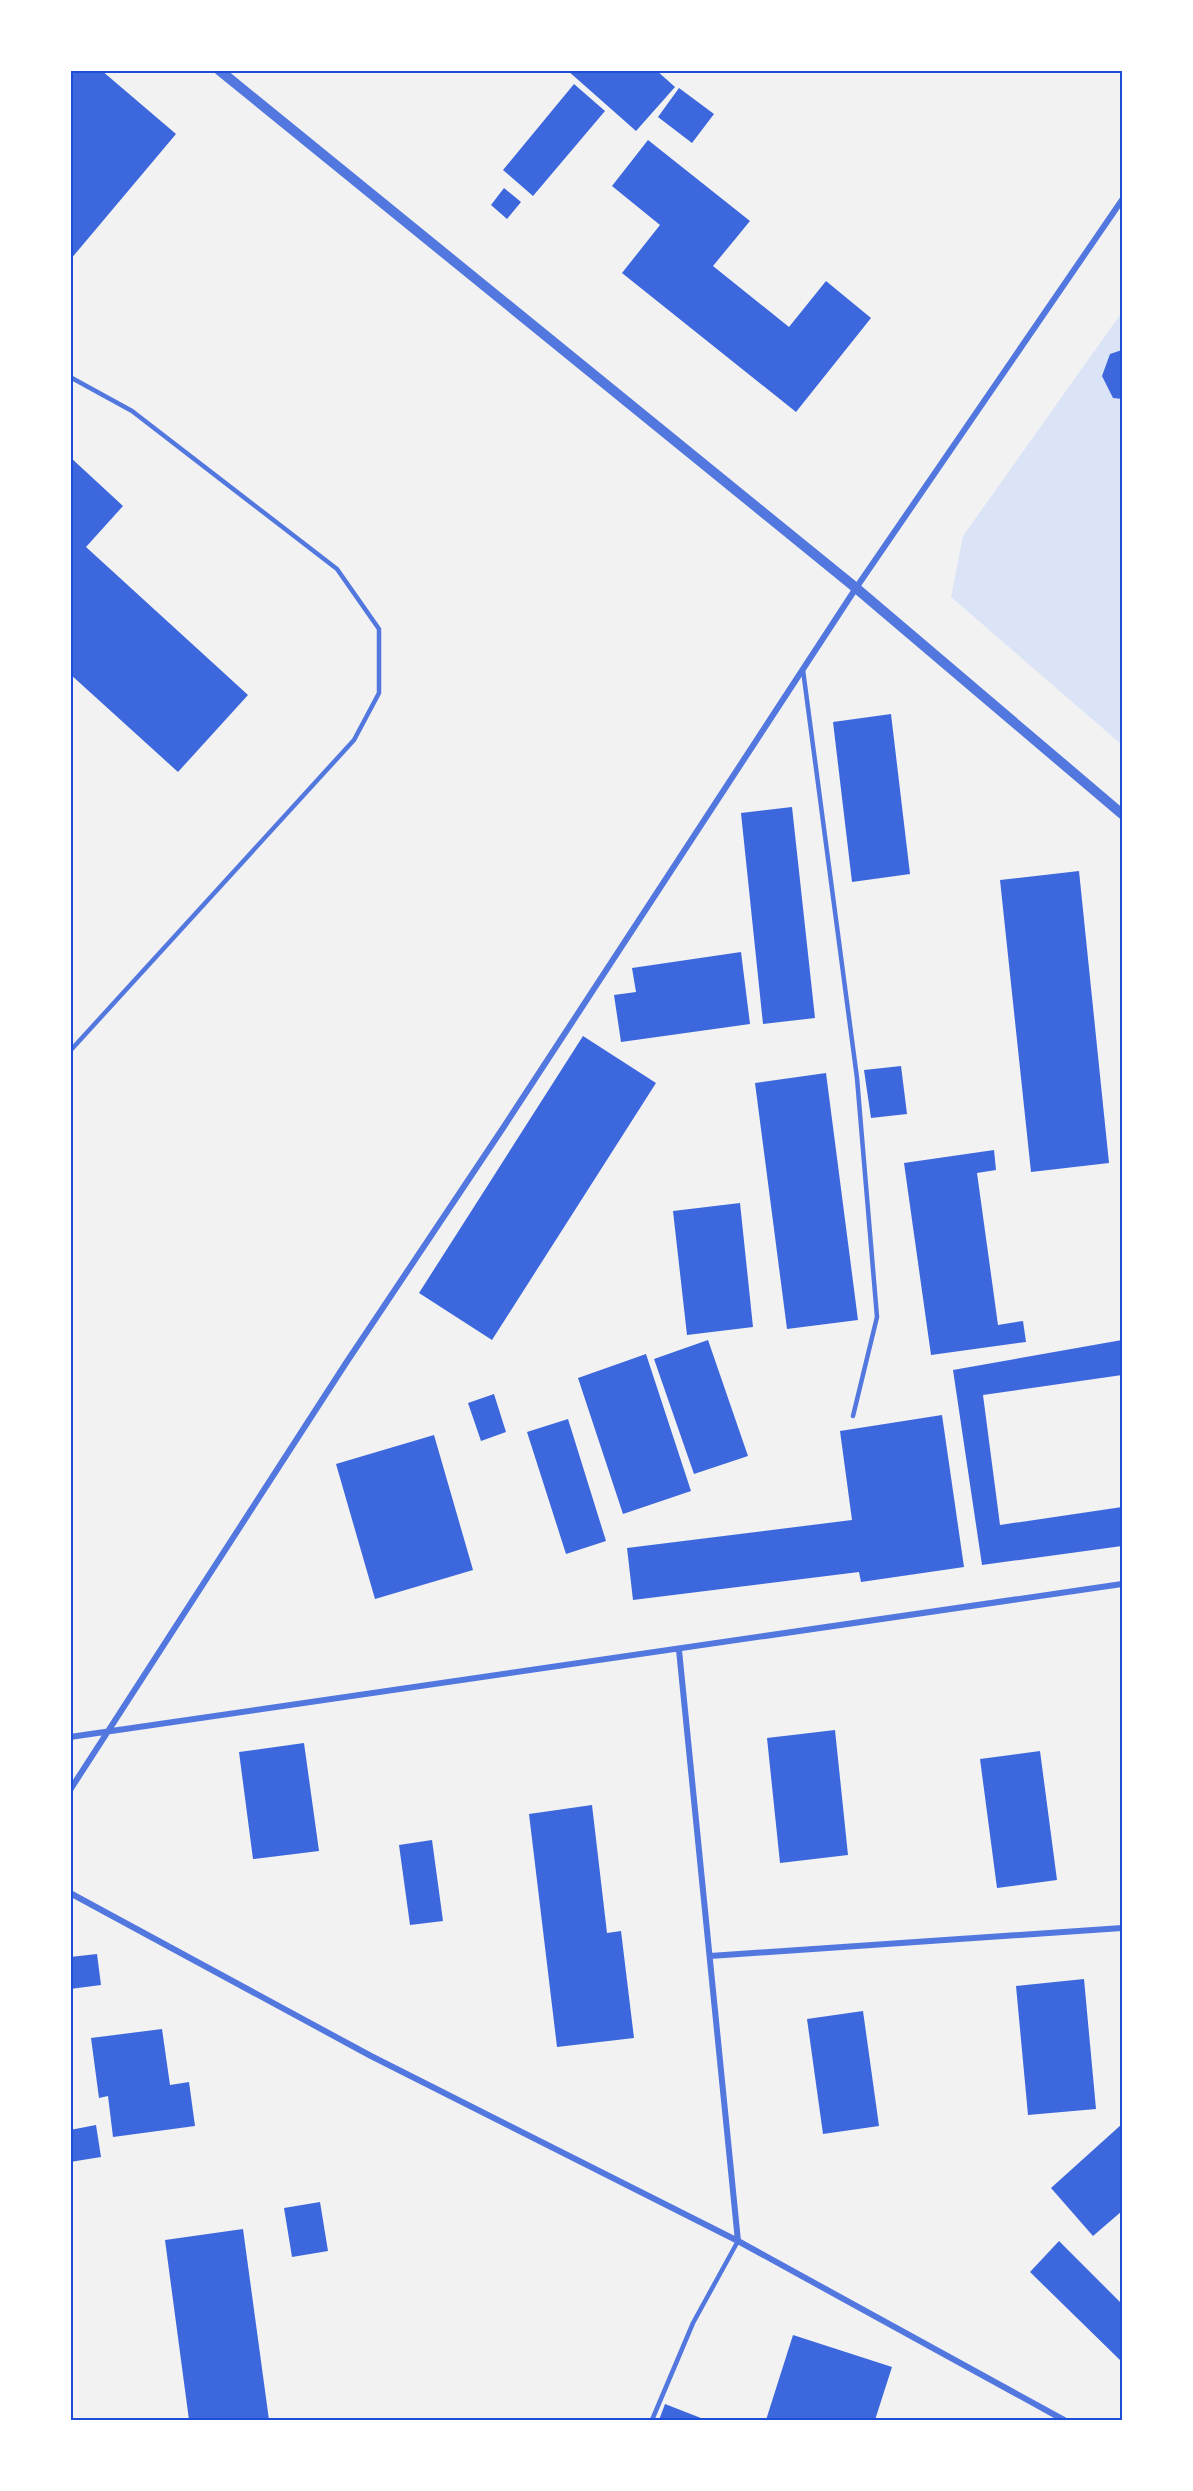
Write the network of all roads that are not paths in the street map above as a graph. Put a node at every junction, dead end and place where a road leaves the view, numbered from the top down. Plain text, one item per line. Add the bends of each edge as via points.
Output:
1 (219, 70) edge
2 (1122, 200) edge
3 (70, 376) edge
4 (856, 588) junction
5 (803, 670) junction
6 (1122, 814) edge
7 (70, 1051) edge
8 (853, 1416) dead end
9 (1122, 1584) edge
10 (679, 1650) junction
11 (108, 1731) junction
12 (70, 1737) edge
13 (70, 1790) edge
14 (70, 1893) edge
15 (1122, 1928) edge
16 (710, 1956) junction
17 (738, 2241) junction
18 (652, 2421) edge
19 (1064, 2421) edge

1 - 4 street
2 - 4 street
3 - 7 lane via 132,411 336,570 379,629 379,693 354,740
4 - 5 street
4 - 6 street
5 - 8 lane via 857,1078 878,1317
5 - 11 street
9 - 10 street
10 - 11 street
10 - 16 street
11 - 12 street
11 - 13 street
14 - 17 street via 371,2056
15 - 16 street
16 - 17 street
17 - 18 lane via 693,2323
17 - 19 street

